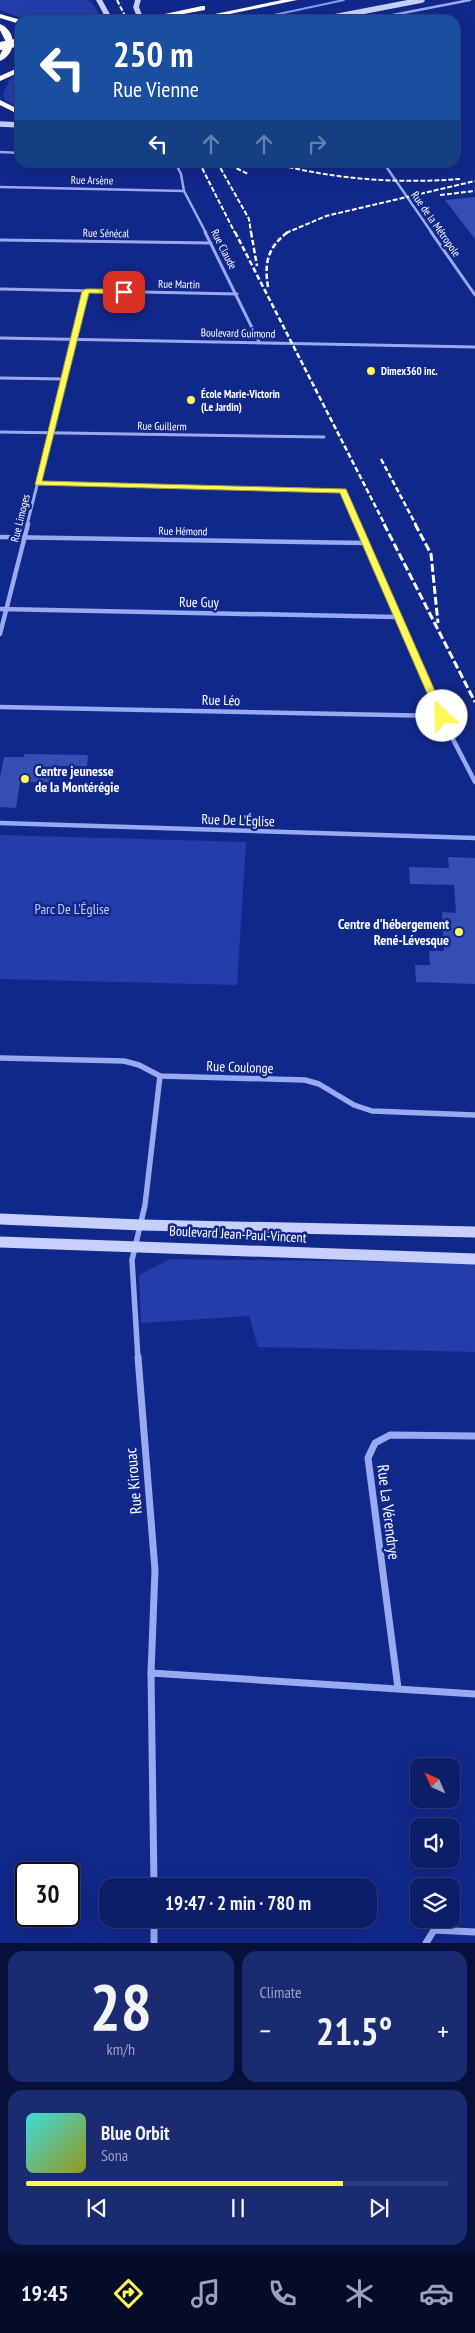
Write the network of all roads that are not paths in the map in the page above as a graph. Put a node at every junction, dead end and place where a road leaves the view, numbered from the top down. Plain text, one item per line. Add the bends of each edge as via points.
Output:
1 (99, 0) edge
2 (138, 0) edge
3 (248, 0) edge
4 (293, 0) edge
5 (422, 0) edge
6 (470, 0) edge
7 (238, 2) dead end
8 (209, 7) dead end
9 (107, 15) edge
10 (138, 15) edge
11 (166, 15) edge
12 (216, 15) edge
13 (344, 15) edge
14 (393, 15) edge
15 (0, 16) edge
16 (15, 20) edge
17 (0, 26) edge
18 (15, 43) edge
19 (0, 46) edge
20 (15, 51) edge
21 (0, 54) edge
22 (0, 59) edge
23 (15, 70) edge
24 (15, 71) edge
25 (0, 75) edge
26 (0, 80) edge
27 (0, 102) edge
28 (15, 110) edge
29 (0, 119) edge
30 (15, 120) edge
31 (0, 124) edge
32 (15, 124) edge
33 (0, 152) edge
34 (15, 153) edge
35 (178, 167) edge
36 (386, 167) edge
37 (0, 187) edge
38 (184, 191) junction
39 (0, 240) edge
40 (211, 243) junction
41 (0, 289) edge
42 (86, 291) junction
43 (237, 294) junction
44 (475, 295) edge
45 (0, 338) edge
46 (74, 339) junction
47 (258, 342) junction
48 (475, 347) edge
49 (0, 378) edge
50 (64, 379) junction
51 (0, 432) edge
52 (50, 433) junction
53 (324, 437) dead end
54 (38, 483) junction
55 (0, 537) edge
56 (24, 537) junction
57 (365, 543) junction
58 (0, 609) edge
59 (6, 609) junction
60 (397, 617) junction
61 (0, 634) edge
62 (0, 707) edge
63 (442, 716) junction
64 (475, 782) edge
65 (0, 824) edge
66 (475, 838) edge
67 (0, 1058) edge
68 (160, 1076) junction
69 (475, 1115) edge
70 (0, 1219) edge
71 (141, 1225) junction
72 (475, 1232) edge
73 (0, 1242) edge
74 (136, 1244) junction
75 (475, 1259) edge
76 (475, 1436) edge
77 (151, 1673) junction
78 (398, 1688) junction
79 (475, 1694) edge
80 (154, 1878) edge
81 (154, 1928) edge
82 (475, 1932) edge
83 (154, 1943) edge
84 (426, 1943) edge

1 - 9 street
2 - 10 street
3 - 7 highway
4 - 12 highway
5 - 13 street
6 - 14 street
8 - 11 highway, bridge
15 - 16 highway
17 - 22 highway via 9,35 11,45
18 - 19 highway, bridge
20 - 21 highway
23 - 25 highway
24 - 26 highway
27 - 28 highway
29 - 30 street
31 - 32 street
33 - 34 street
35 - 38 street, Rue Claude
36 - 44 street, Rue de la Métropole
37 - 38 street, Rue Arsène
38 - 40 street, Rue Claude
39 - 40 street, Rue Sénécal
40 - 43 street, Rue Claude
41 - 42 street, Rue Martin
42 - 43 street, Rue Martin
42 - 46 street, Rue Limoges
43 - 47 street, Rue Claude
45 - 46 street, Boulevard Guimond
46 - 47 street, Boulevard Guimond
46 - 50 street, Rue Limoges
47 - 48 street, Boulevard Guimond
49 - 50 street
50 - 52 street, Rue Limoges
51 - 52 street, Rue Guillerm
52 - 53 street, Rue Guillerm
52 - 54 street, Rue Limoges
54 - 56 street, Rue Limoges
54 - 57 street via 343,490
55 - 56 street, Rue Hémond
56 - 57 street, Rue Hémond
56 - 59 street, Rue Limoges
57 - 60 street
58 - 59 street, Rue Guy
59 - 60 street, Rue Guy
59 - 61 street, Rue Limoges
60 - 63 street
62 - 63 street, Rue Léo
63 - 64 street
65 - 66 street, Rue De L'Église
67 - 68 street, Rue Coulonge via 124,1061
68 - 69 street, Rue Coulonge via 305,1080 372,1111
68 - 71 street, Rue Kirouac
70 - 71 street, Boulevard Jean-Paul-Vincent
71 - 72 street, Boulevard Jean-Paul-Vincent
71 - 74 street, Rue Kirouac
73 - 74 street, Boulevard Jean-Paul-Vincent
74 - 75 street, Boulevard Jean-Paul-Vincent
74 - 77 street, Rue Kirouac via 132,1260 155,1570
76 - 78 street, Rue La Vérendrye via 390,1435 375,1443 368,1458
77 - 78 street
77 - 80 street, Rue Kirouac
78 - 79 street
81 - 83 street
82 - 84 street via 434,1930

